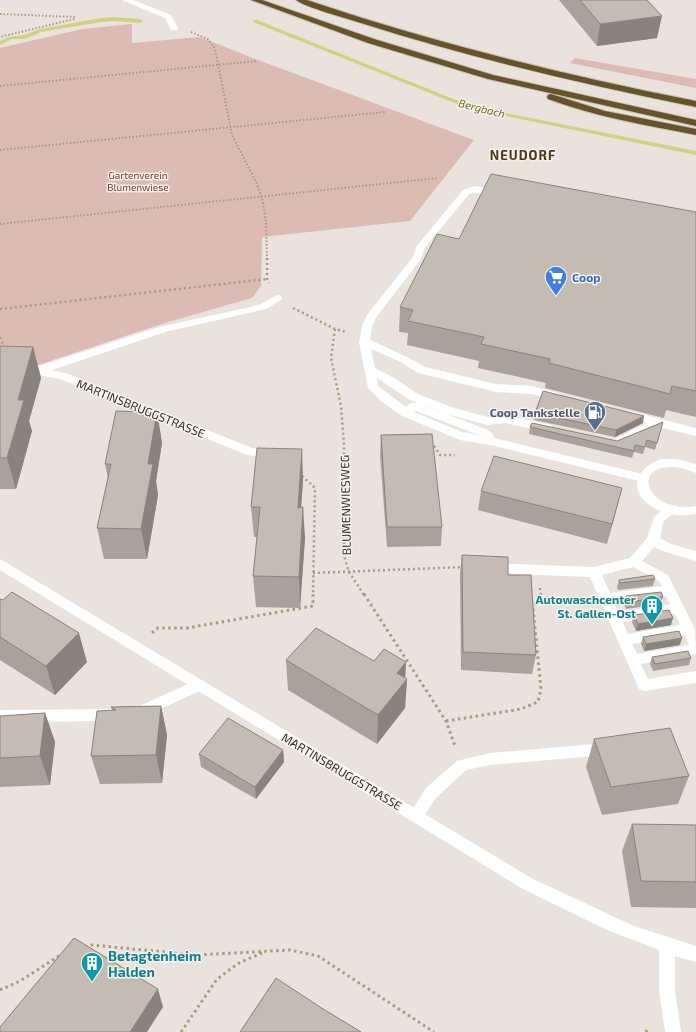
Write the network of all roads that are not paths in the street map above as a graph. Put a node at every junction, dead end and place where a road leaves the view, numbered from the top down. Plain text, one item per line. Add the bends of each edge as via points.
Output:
1 (126, 0) edge
2 (255, 0) edge
3 (300, 0) edge
4 (174, 28) dead end
5 (524, 67) junction
6 (522, 84) junction
7 (696, 96) edge
8 (696, 104) edge
9 (696, 123) edge
10 (696, 132) edge
11 (504, 193) edge
12 (277, 298) road end
13 (364, 342) junction
14 (37, 370) junction
15 (369, 370) junction
16 (0, 371) edge
17 (569, 400) edge
18 (406, 413) junction
19 (620, 413) edge
20 (487, 421) junction
21 (657, 423) junction
22 (557, 430) edge
23 (696, 432) edge
24 (484, 433) junction
25 (609, 441) edge
26 (495, 442) junction
27 (279, 455) edge
28 (696, 469) edge
29 (643, 478) junction
30 (670, 510) junction
31 (696, 510) edge
32 (653, 540) junction
33 (696, 556) edge
34 (634, 562) junction
35 (0, 564) edge
36 (473, 568) edge
37 (594, 572) junction
38 (670, 590) junction
39 (606, 599) junction
40 (679, 608) junction
41 (615, 618) junction
42 (689, 629) junction
43 (624, 640) junction
44 (696, 645) edge
45 (696, 649) edge
46 (633, 660) junction
47 (696, 677) edge
48 (199, 685) junction
49 (0, 716) edge
50 (621, 748) edge
51 (416, 815) junction
52 (666, 947) junction
53 (696, 954) edge
54 (673, 1032) edge

1 - 4 street via 168,17
2 - 6 highway via 371,41
3 - 5 highway via 389,29
5 - 7 highway
5 - 8 highway
6 - 9 highway
6 - 10 highway via 569,104 604,114
11 - 13 street via 476,189 466,192 419,249 418,257 372,315
12 - 14 street via 262,307 163,329
13 - 15 street
13 - 17 street via 422,370 496,388 532,390
14 - 16 street, MARTINSBRUGGSTRASSE
14 - 27 street, MARTINSBRUGGSTRASSE via 62,376 251,452
15 - 18 street via 374,388
15 - 20 street via 414,397 447,410
18 - 24 street via 414,406
18 - 26 street via 460,436
19 - 21 street
20 - 22 street via 504,419
20 - 24 street via 481,426
21 - 23 street
21 - 25 street via 616,443
24 - 26 street
26 - 29 street
28 - 29 street via 671,462 658,464 649,469
29 - 30 street via 643,487 648,496
30 - 31 street
30 - 32 street via 658,520
32 - 33 street via 667,548
32 - 34 street
34 - 37 street
34 - 38 street via 664,578
35 - 48 street, MARTINSBRUGGSTRASSE
36 - 37 street
37 - 39 street
38 - 39 street
38 - 40 street
39 - 41 street
40 - 41 street
40 - 42 street
41 - 43 street
42 - 43 street
42 - 44 street
43 - 46 street
45 - 46 street
46 - 47 street via 644,685
48 - 49 street via 133,715
48 - 51 street, MARTINSBRUGGSTRASSE
50 - 51 street via 462,765 431,793
51 - 52 street, MARTINSBRUGGSTRASSE via 528,884 611,925
52 - 53 street, MARTINSBRUGGSTRASSE
52 - 54 street

